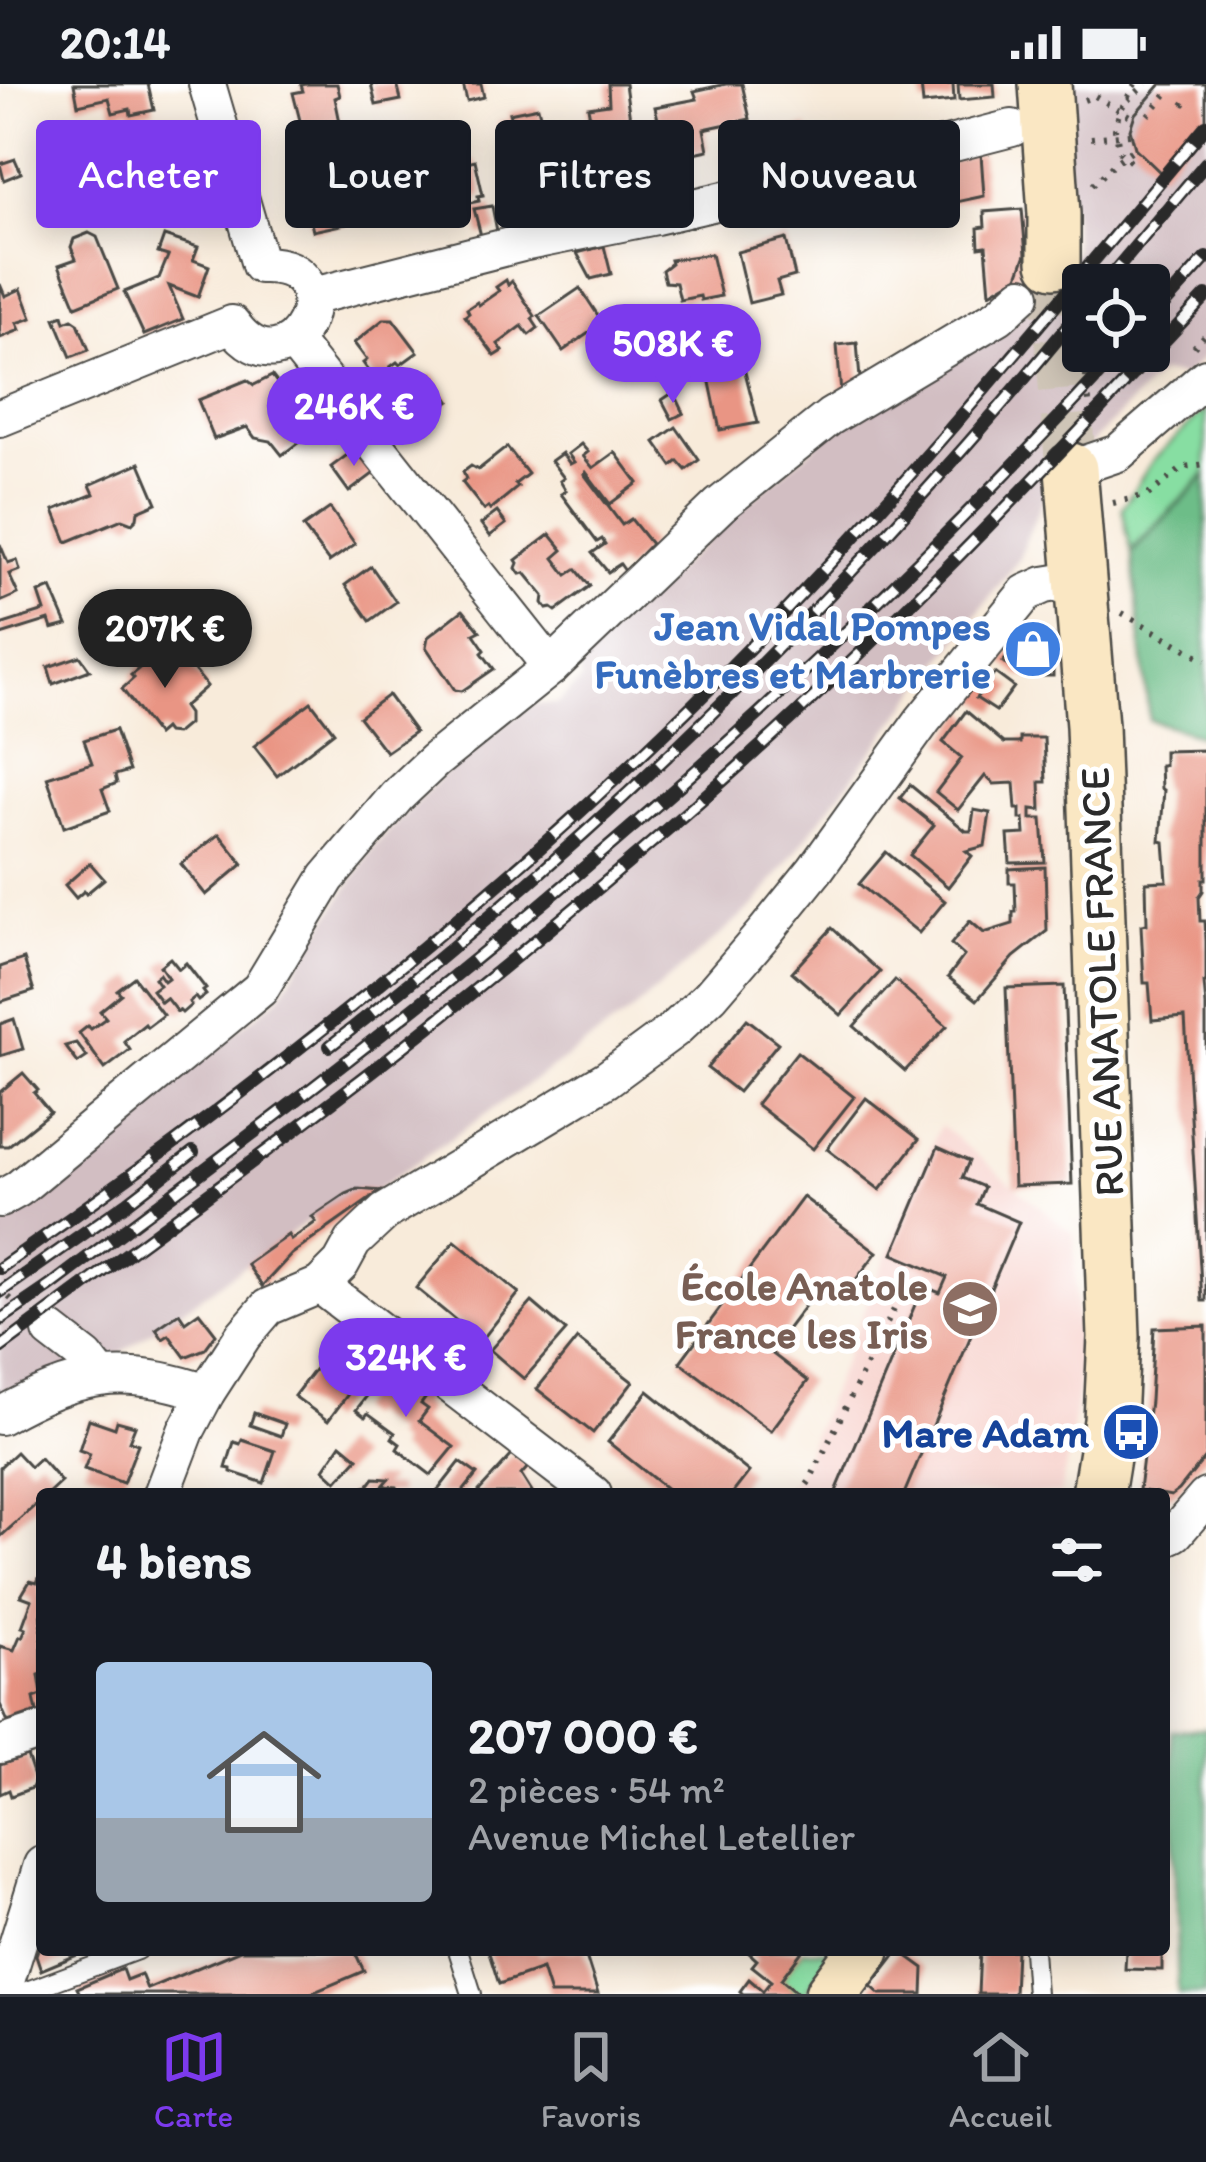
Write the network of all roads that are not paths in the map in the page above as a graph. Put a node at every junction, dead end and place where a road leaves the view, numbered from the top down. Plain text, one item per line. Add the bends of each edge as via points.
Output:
1 (207, 84) edge
2 (1045, 84) edge
3 (1012, 128) dead end
4 (1038, 278) joint
5 (310, 297) junction
6 (293, 341) junction
7 (1206, 377) edge
8 (0, 418) edge
9 (1071, 469) joint
10 (1081, 585) junction
11 (551, 667) junction
12 (0, 1199) edge
13 (320, 1285) junction
14 (51, 1330) dead end
15 (100, 1376) junction
16 (206, 1394) junction
17 (0, 1416) edge
18 (164, 1488) edge
19 (585, 1488) edge
20 (1099, 1488) edge
21 (1206, 1497) edge
22 (1170, 1535) edge
23 (36, 1732) edge
24 (0, 1745) edge
25 (36, 1884) edge
26 (120, 1956) edge
27 (460, 1956) edge
28 (859, 1956) edge
29 (1033, 1956) edge
30 (2, 1994) edge
31 (19, 1994) edge
32 (472, 1994) edge
33 (831, 1994) edge
34 (1036, 1994) edge

1 - 5 street via 260,266 292,271
2 - 4 main road via 1053,196
3 - 5 street
4 - 11 street via 999,316 830,416 720,505
5 - 6 street via 309,321
6 - 8 street via 258,346 232,324
6 - 11 street
7 - 9 street via 1118,453
9 - 10 main road, RUE ANATOLE FRANCE
10 - 13 street via 1026,593 778,917 675,1029 385,1212
10 - 20 main road, RUE ANATOLE FRANCE via 1114,1337
11 - 12 street via 397,796 327,878 260,989
13 - 16 street via 268,1306
13 - 19 street
14 - 15 street
15 - 16 street
15 - 17 street via 46,1391
16 - 18 street
21 - 22 street
23 - 24 street
25 - 30 street
26 - 31 lane
27 - 32 lane
28 - 33 main road
29 - 34 lane

